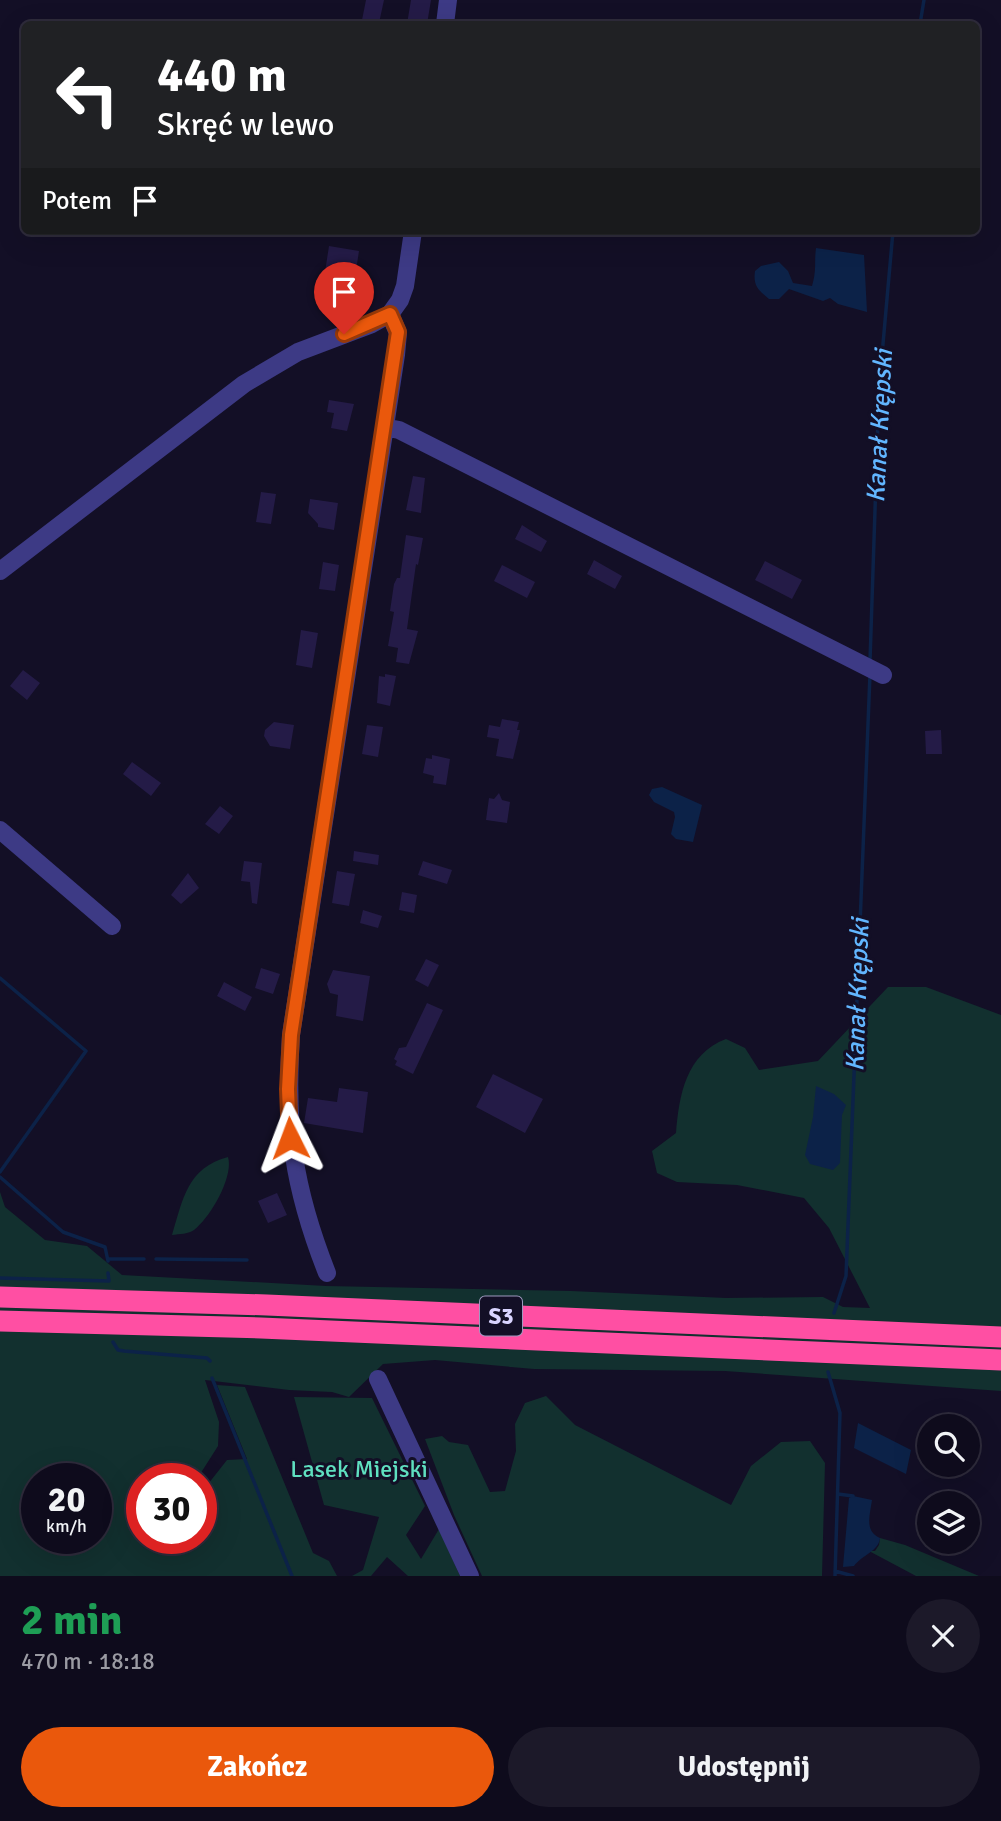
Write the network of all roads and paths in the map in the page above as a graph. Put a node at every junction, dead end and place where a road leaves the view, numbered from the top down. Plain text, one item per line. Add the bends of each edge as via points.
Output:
1 (448, 0) edge
2 (445, 21) edge
3 (412, 235) edge
4 (390, 314) junction
5 (384, 427) junction
6 (0, 571) edge
7 (883, 675) dead end
8 (0, 830) edge
9 (112, 926) dead end
10 (327, 1273) dead end
11 (0, 1297) edge
12 (0, 1321) edge
13 (1001, 1337) edge
14 (1001, 1360) edge
15 (378, 1379) dead end
16 (470, 1576) edge

1 - 2 street
3 - 4 street via 405,286
4 - 5 street via 398,332
4 - 6 street via 298,352 244,384
5 - 7 street via 399,430
5 - 10 street via 291,1035 288,1109 293,1161 303,1206
8 - 9 street
11 - 13 highway, S3
12 - 14 highway, S3
15 - 16 street

